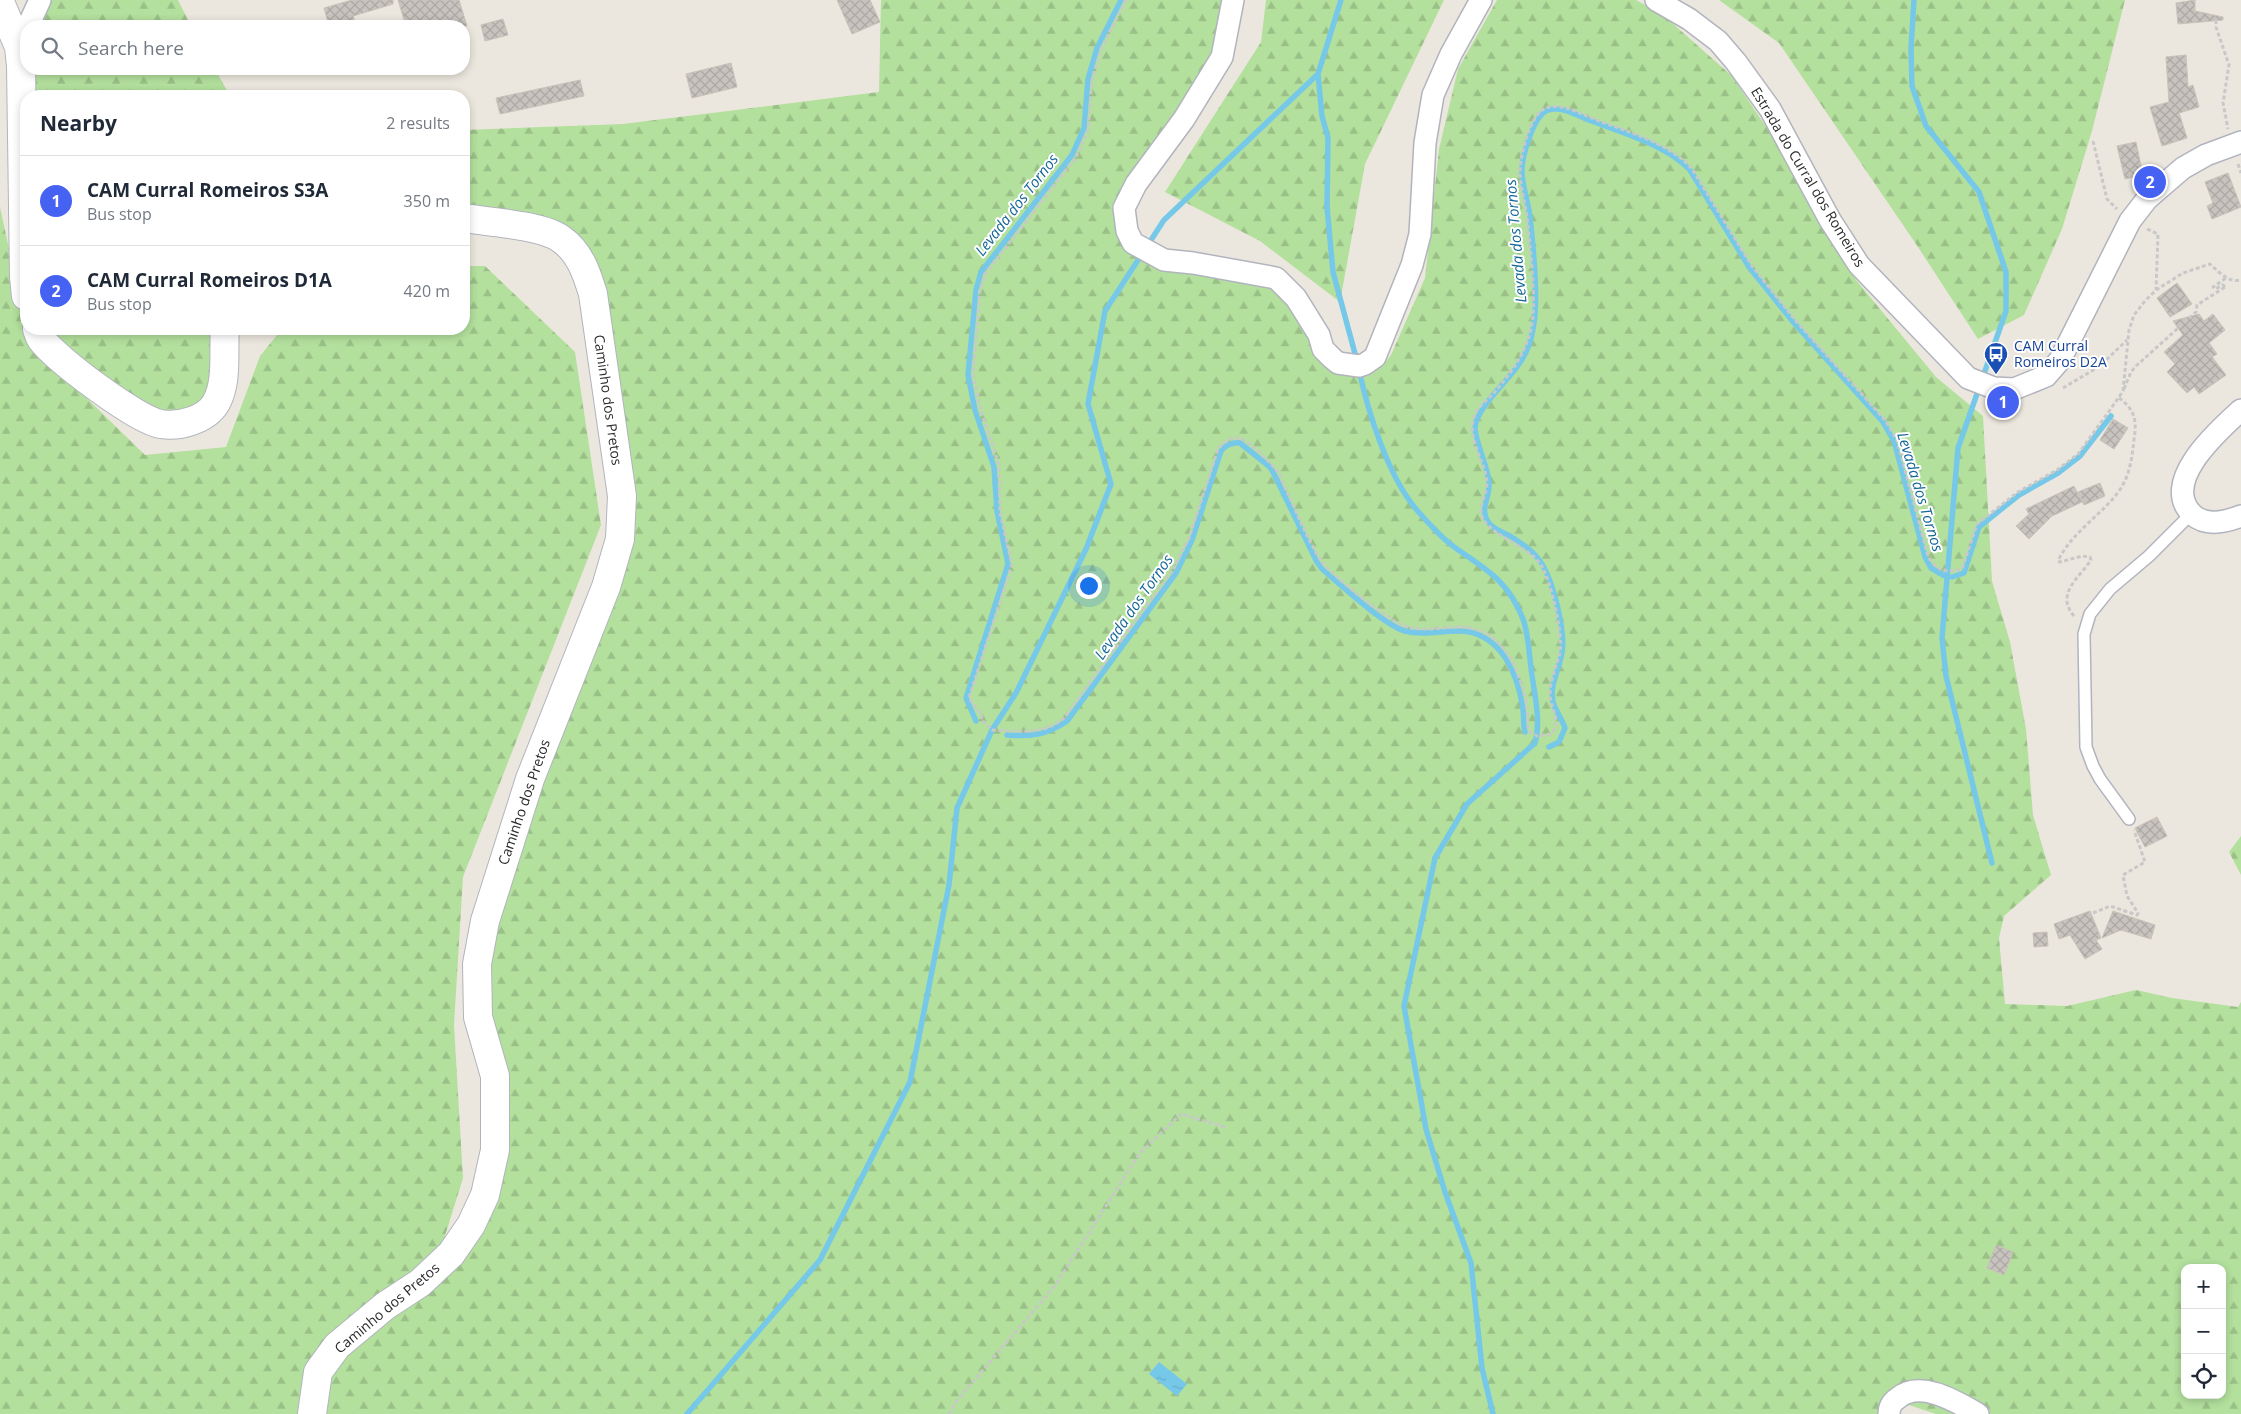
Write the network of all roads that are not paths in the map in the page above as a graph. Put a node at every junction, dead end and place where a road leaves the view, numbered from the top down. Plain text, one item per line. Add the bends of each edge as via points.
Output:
1 (40, 0) edge
2 (1233, 0) edge
3 (1481, 0) edge
4 (1656, 0) edge
5 (0, 2) edge
6 (31, 20) edge
7 (20, 30) edge
8 (24, 75) edge
9 (24, 90) edge
10 (2235, 138) edge
11 (470, 219) edge
12 (39, 335) edge
13 (225, 335) edge
14 (2241, 410) edge
15 (2192, 514) junction
16 (2241, 516) edge
17 (2129, 819) road end
18 (312, 1414) edge
19 (1889, 1414) edge
20 (1978, 1414) edge

1 - 6 street
2 - 3 street via 1222,57 1184,119 1136,184 1124,208 1126,232 1133,244 1164,260 1276,278 1296,298 1319,335 1323,349 1338,363 1353,366 1365,364 1375,357 1412,265 1420,234 1424,143 1434,95 1451,54
4 - 10 street, Estrada do Curral dos Romeiros via 1718,41 1736,62 1770,109 1830,220 1859,265 1973,381 1994,388 2014,389 2046,376 2060,360 2147,199 2183,168
5 - 7 main road
8 - 9 main road
11 - 18 main road, Caminho dos Pretos via 535,229 561,238 586,269 593,294 622,496 620,539 606,587 530,779 485,921 477,964 478,1017 495,1076 495,1150 486,1195 451,1254 420,1283 385,1306 337,1346 318,1372
12 - 13 main road via 68,364 142,417 161,424 181,424 200,418 215,404 224,378
14 - 15 street via 2209,441 2191,466 2184,482 2184,493
15 - 16 street via 2212,523
15 - 17 lane via 2150,556 2110,589 2090,614 2084,634 2086,747 2100,779
19 - 20 street via 1894,1400 1913,1390 1926,1391

